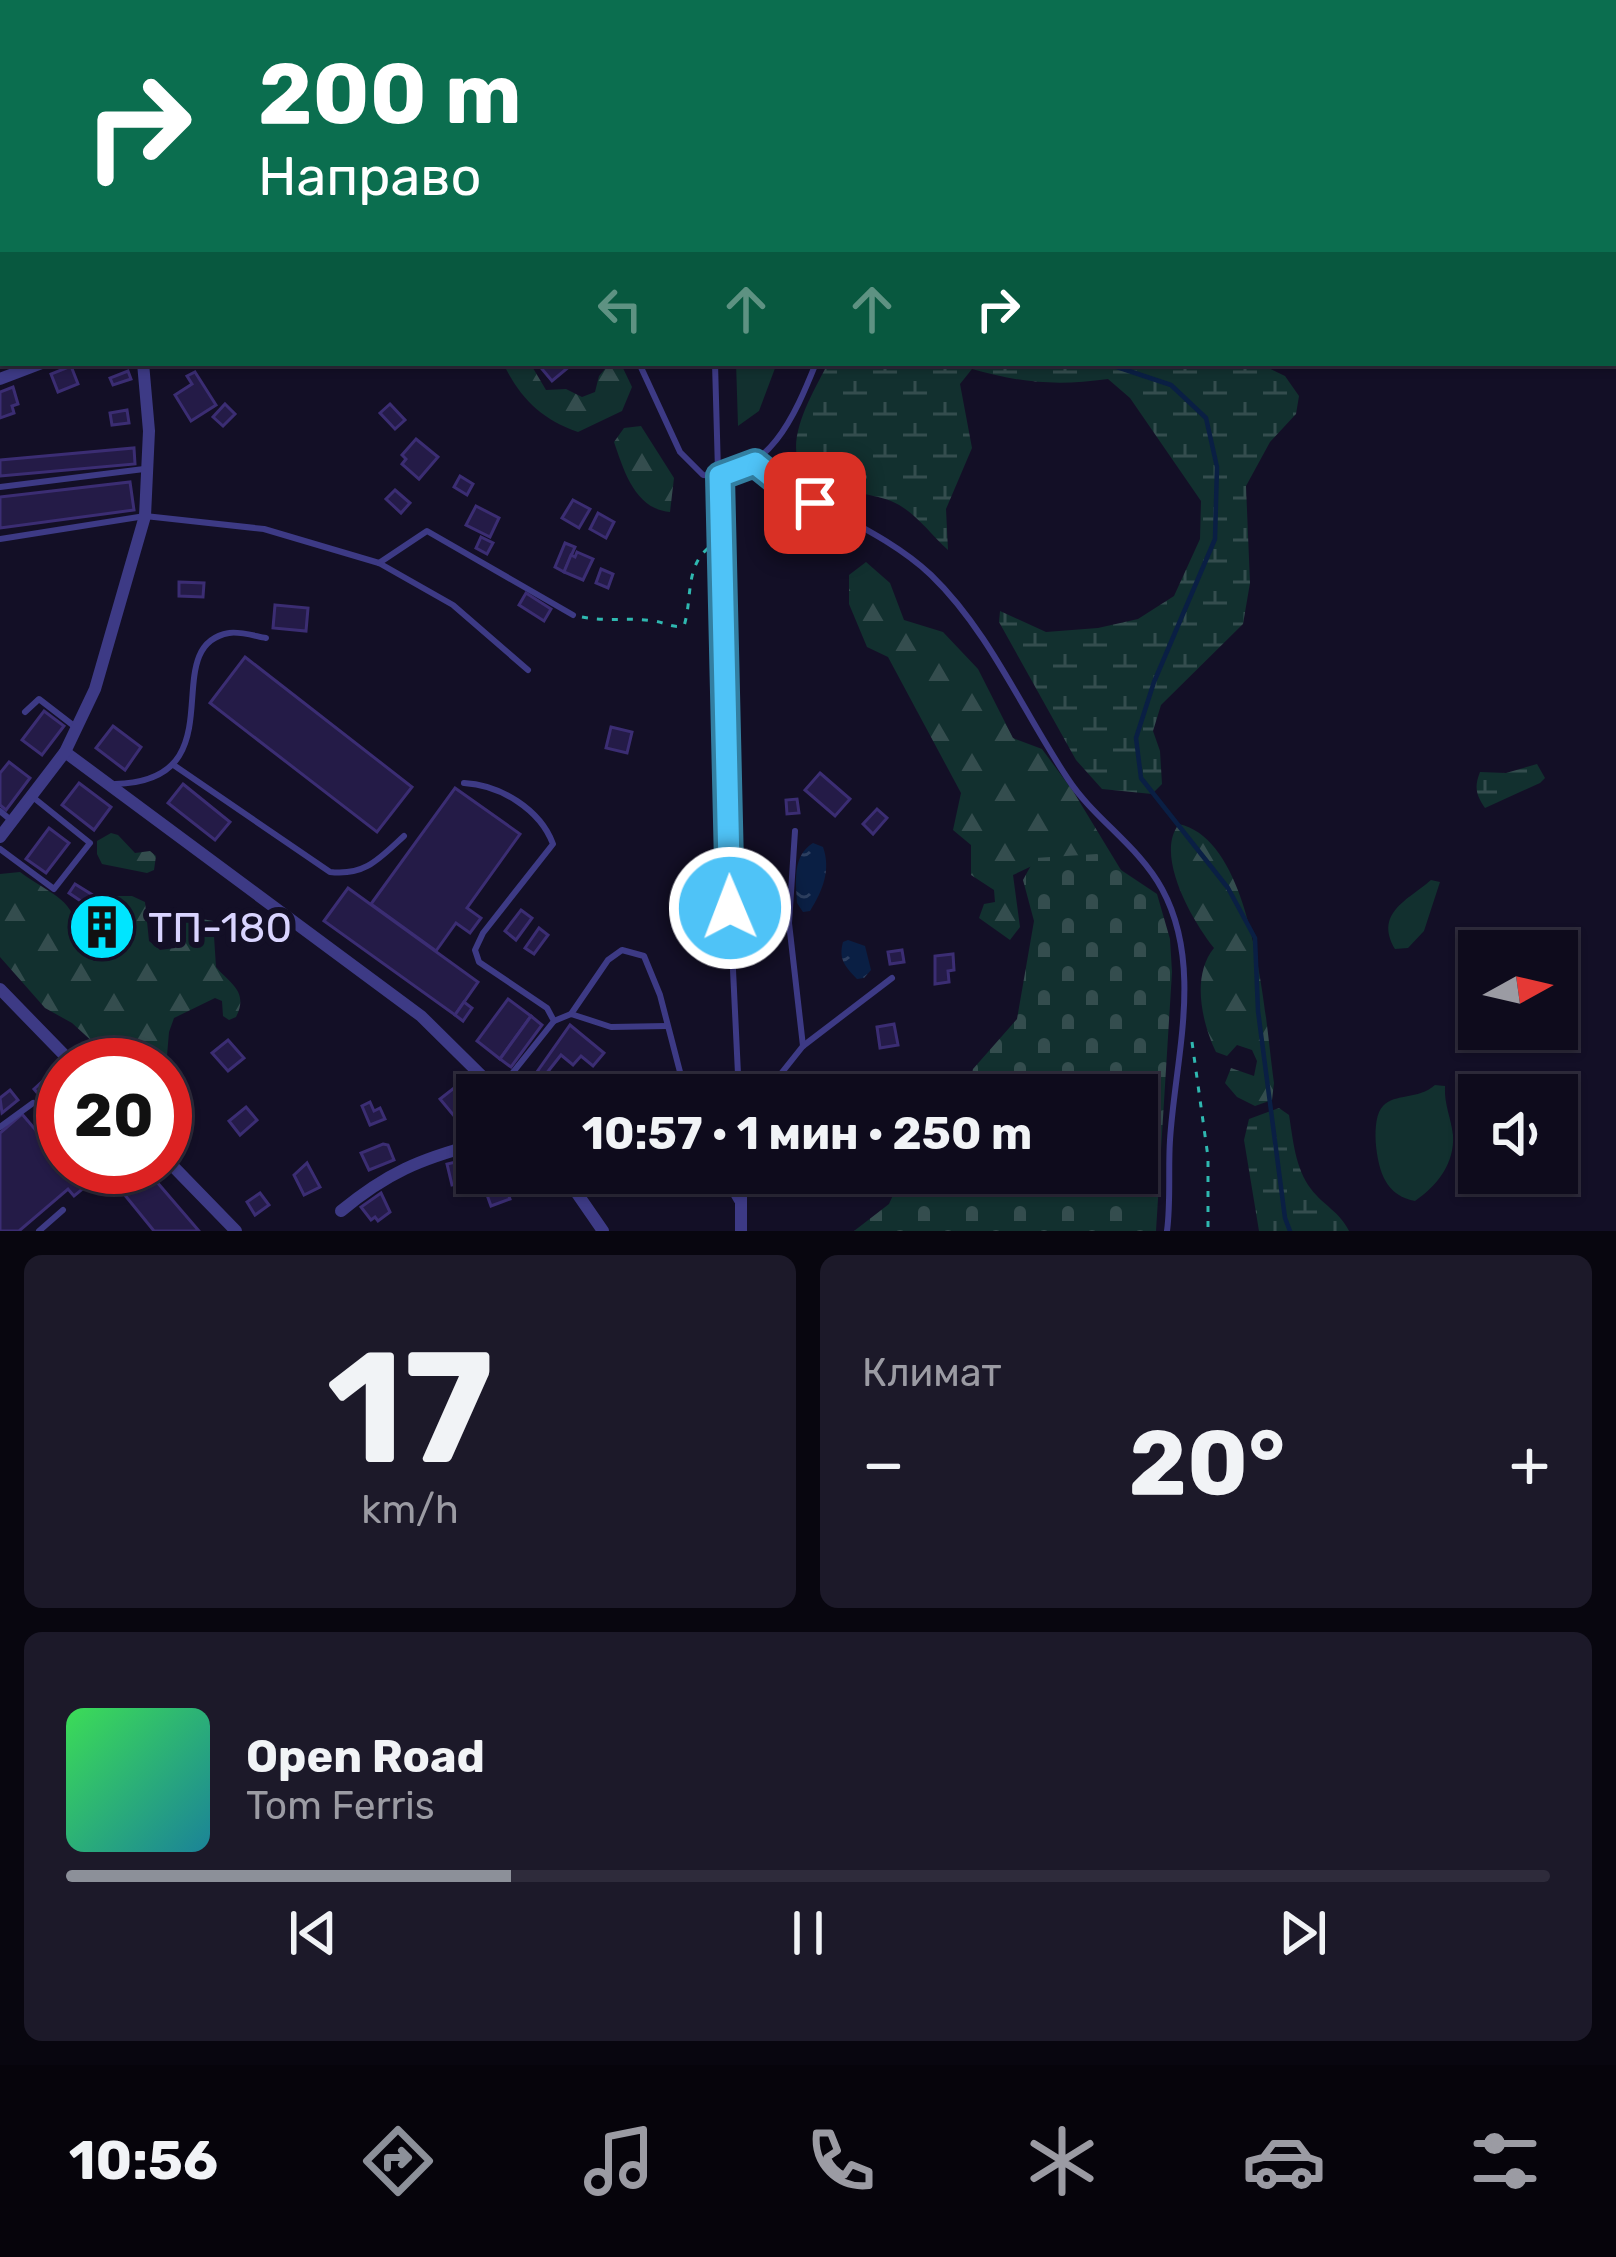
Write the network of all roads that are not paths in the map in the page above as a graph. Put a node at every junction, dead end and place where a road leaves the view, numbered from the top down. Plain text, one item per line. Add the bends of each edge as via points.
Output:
1 (34, 366) edge
2 (147, 366) edge
3 (640, 366) edge
4 (716, 366) edge
5 (815, 366) edge
6 (0, 379) edge
7 (755, 463) junction
8 (147, 469) junction
9 (720, 476) junction
10 (0, 487) edge
11 (146, 516) junction
12 (0, 539) edge
13 (379, 563) junction
14 (573, 615) road end
15 (266, 638) dead end
16 (528, 670) dead end
17 (25, 712) dead end
18 (77, 728) junction
19 (65, 752) junction
20 (175, 766) junction
21 (464, 783) dead end
22 (108, 784) junction
23 (31, 796) junction
24 (0, 811) edge
25 (12, 820) junction
26 (794, 831) dead end
27 (404, 836) dead end
28 (0, 837) edge
29 (0, 849) edge
30 (892, 978) dead end
31 (0, 989) edge
32 (571, 1014) junction
33 (554, 1021) junction
34 (667, 1026) junction
35 (48, 1038) edge
36 (802, 1046) junction
37 (480, 1074) edge
38 (514, 1074) edge
39 (680, 1074) edge
40 (738, 1074) edge
41 (778, 1074) edge
42 (33, 1103) dead end
43 (0, 1127) edge
44 (456, 1150) edge
45 (192, 1186) edge
46 (577, 1194) edge
47 (733, 1194) edge
48 (741, 1194) edge
49 (741, 1208) junction
50 (63, 1210) dead end
51 (341, 1211) dead end
52 (38, 1231) edge
53 (236, 1231) edge
54 (603, 1231) edge
55 (741, 1231) edge
56 (1167, 1231) edge

1 - 6 street
2 - 8 street
3 - 9 lane via 680,452 703,475
4 - 9 lane
5 - 7 lane via 785,428
7 - 9 lane
7 - 56 lane via 931,575 976,628 1070,784 1163,890 1184,969
8 - 10 lane
8 - 11 street
9 - 40 lane
11 - 12 lane
11 - 13 lane via 264,529
11 - 18 street
13 - 14 lane via 427,531
13 - 16 lane via 453,605
15 - 20 lane via 230,632 210,641 194,670 190,732
17 - 18 lane via 39,699
18 - 19 street
19 - 22 street
19 - 23 street
20 - 22 lane via 142,783
20 - 27 lane via 330,872 369,868
21 - 33 lane via 490,785 519,802 549,833 553,844 476,950 479,962 547,1007
22 - 37 street via 422,1016
23 - 25 street
23 - 29 lane via 90,843 54,889
24 - 25 lane
25 - 28 street
26 - 36 lane via 789,923
30 - 36 lane
31 - 35 street
32 - 33 lane
32 - 34 lane via 611,1027
32 - 34 lane via 622,950 644,956
33 - 38 lane
34 - 39 lane
36 - 41 lane
42 - 43 lane
44 - 51 street via 405,1166
45 - 53 street
46 - 54 street
47 - 49 lane
48 - 49 street
49 - 55 street
50 - 52 lane

